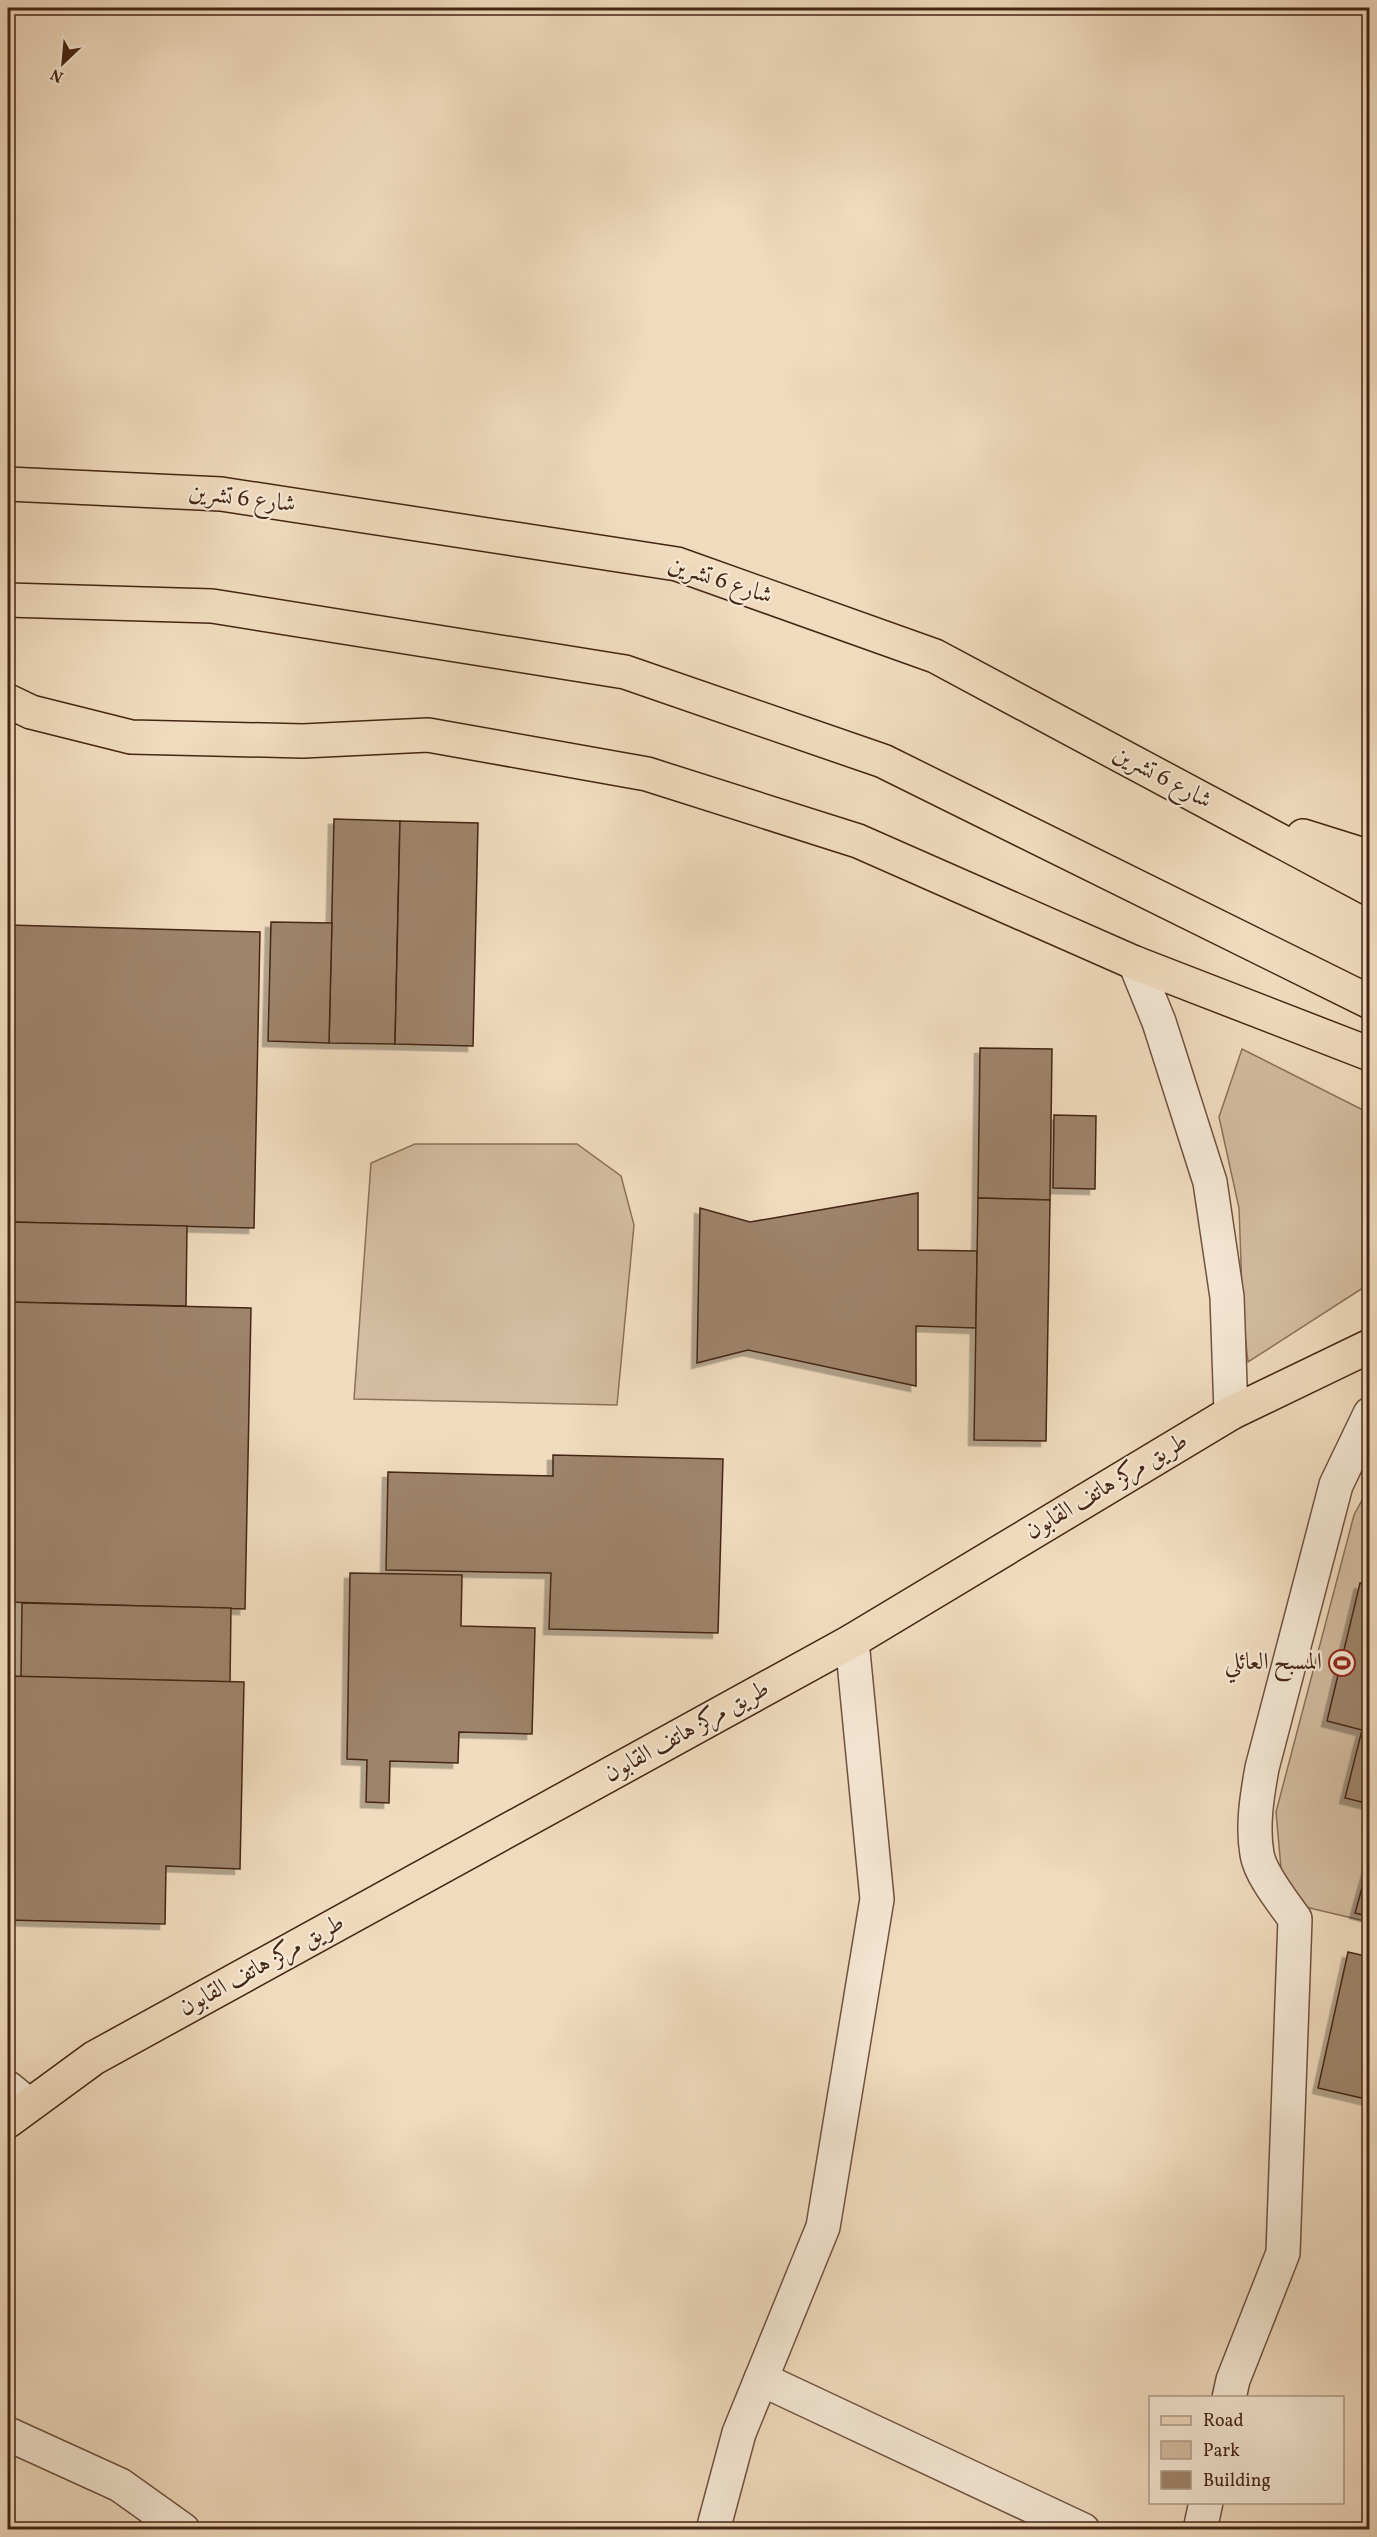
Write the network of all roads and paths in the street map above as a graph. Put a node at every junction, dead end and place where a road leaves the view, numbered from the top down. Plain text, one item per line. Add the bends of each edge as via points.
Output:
1 (8, 484) edge
2 (8, 600) edge
3 (8, 701) edge
4 (1224, 810) junction
5 (1370, 857) edge
6 (1370, 889) edge
7 (1135, 963) junction
8 (1370, 1002) edge
9 (1370, 1054) edge
10 (1370, 1346) edge
11 (1231, 1413) junction
12 (1370, 1414) edge
13 (852, 1641) junction
14 (15, 2105) edge
15 (761, 2379) junction
16 (1229, 2396) edge
17 (8, 2434) edge
18 (1206, 2504) edge
19 (183, 2529) edge
20 (713, 2529) edge
21 (1083, 2529) edge
22 (1200, 2529) edge

1 - 4 main road, شارع 6 تشرين via 221,494 677,564 935,656
2 - 8 main road via 212,606 625,672 883,761
3 - 7 main road via 31,712 131,737 303,741 428,735 647,774 858,841
4 - 5 main road
4 - 6 main road, شارع 6 تشرين
7 - 9 main road
7 - 11 street via 1160,1022 1210,1182 1227,1297
10 - 11 main road, طريق مركز هاتف القابون
11 - 13 main road, طريق مركز هاتف القابون
12 - 16 street via 1336,1485 1256,1804 1257,1855 1295,1919 1283,2253
13 - 14 main road, طريق مركز هاتف القابون
13 - 15 street via 877,1899 824,2227
15 - 20 street via 739,2433
15 - 21 street
17 - 19 street via 120,2485
18 - 22 street

